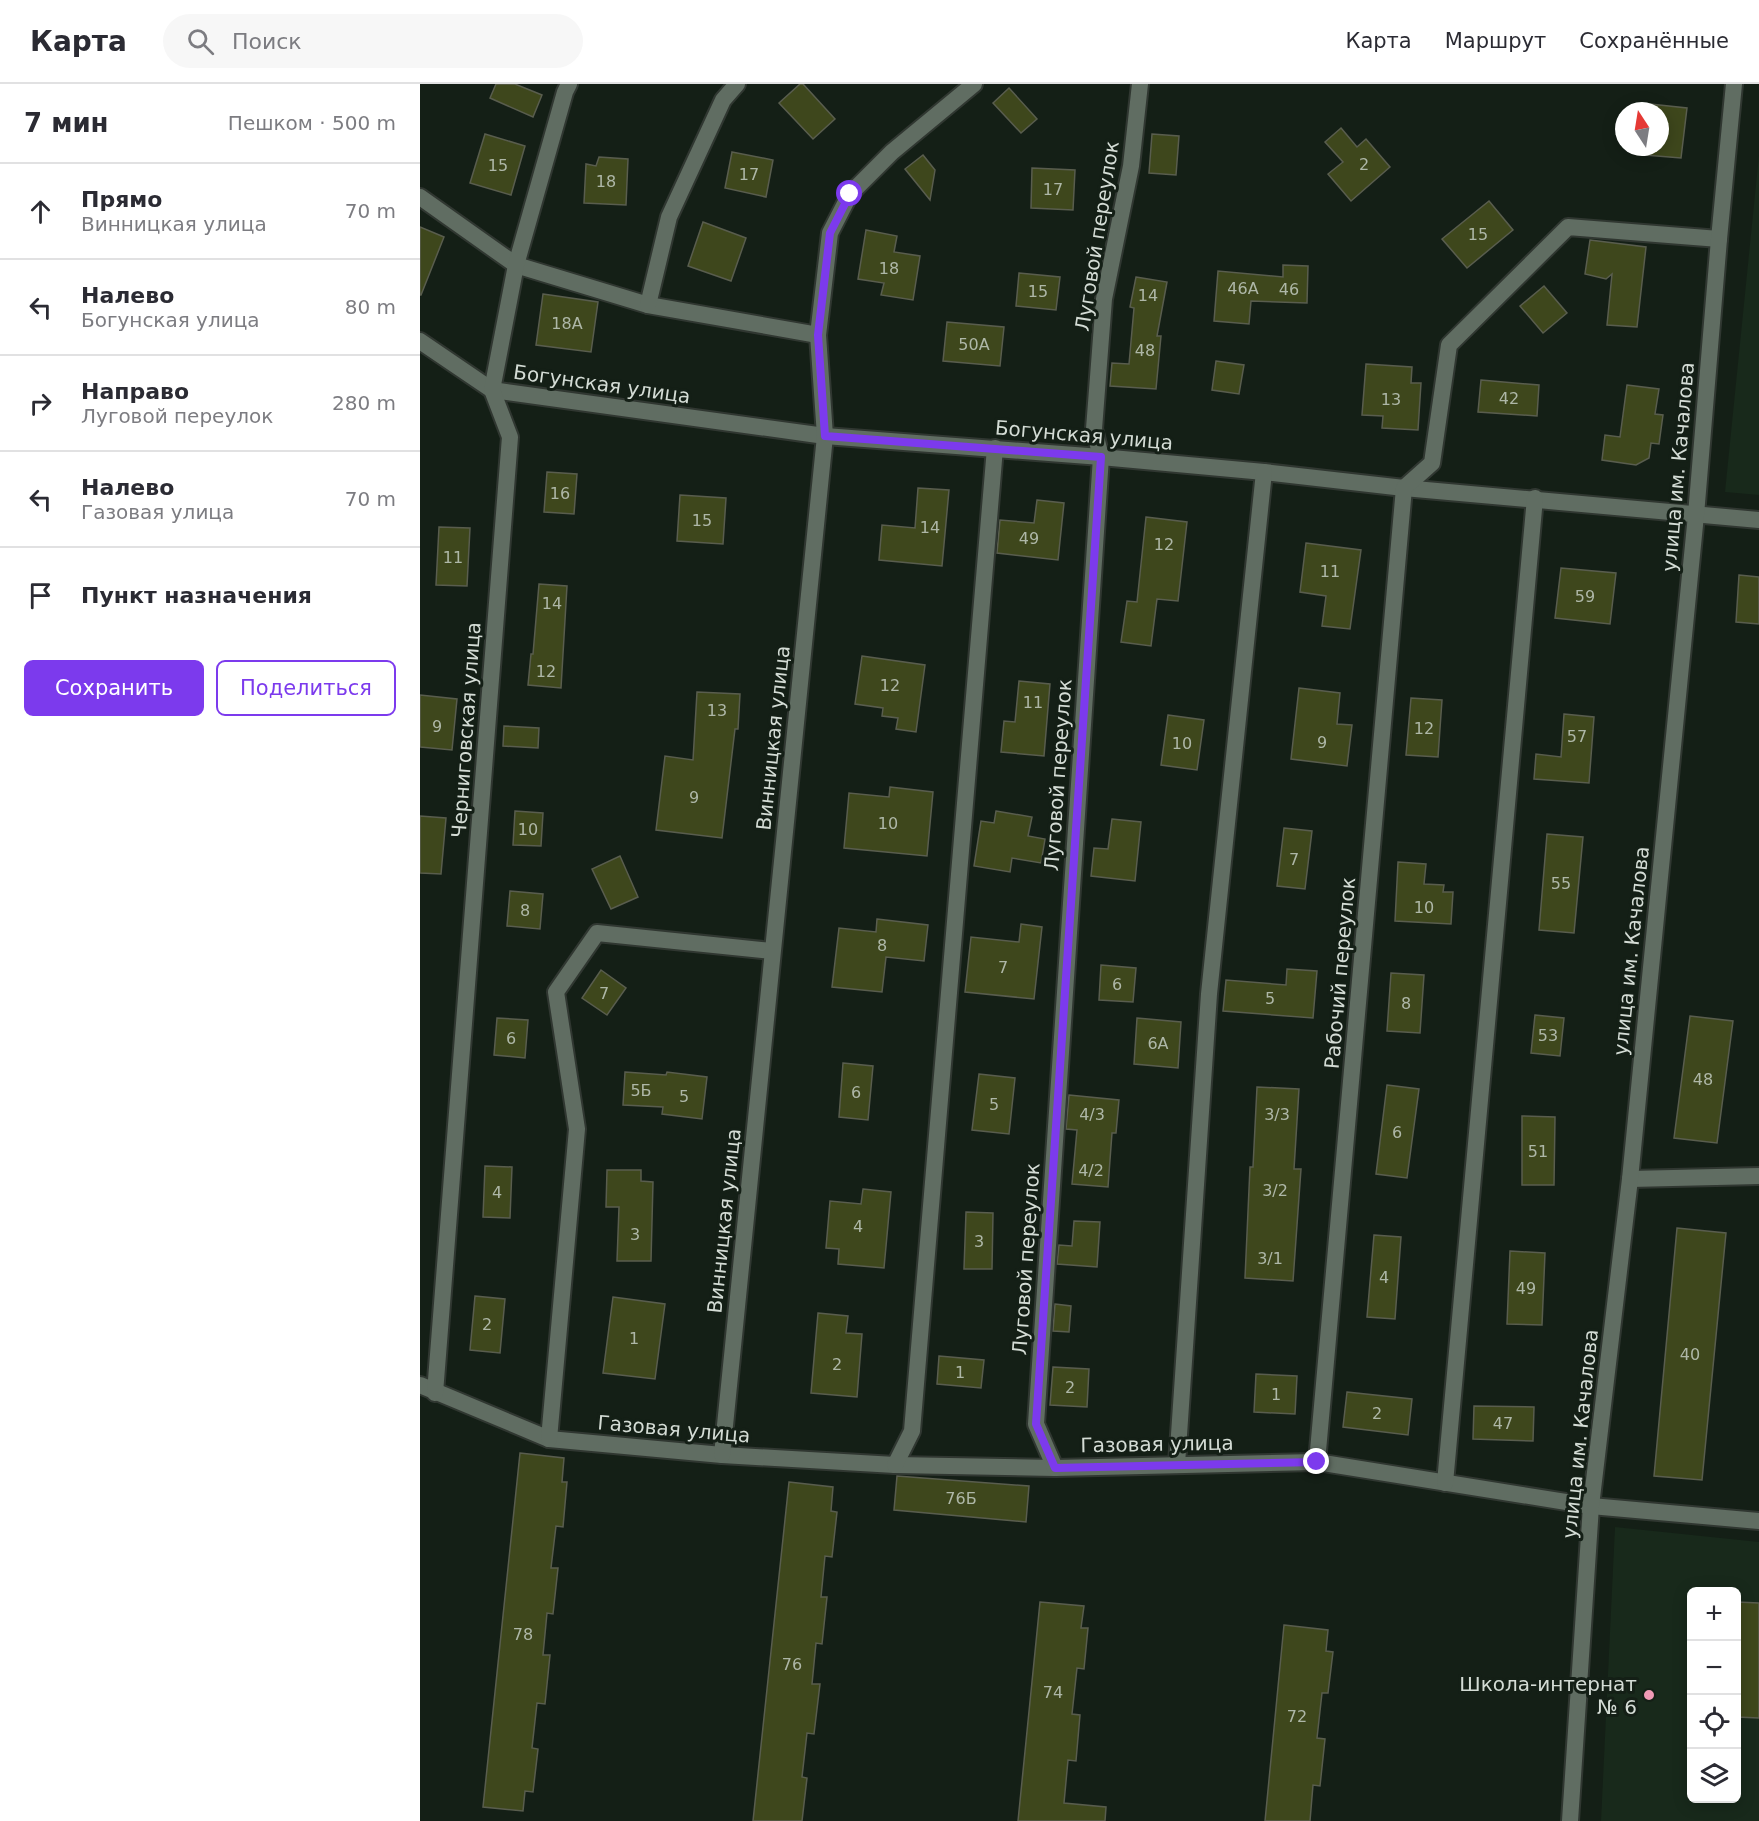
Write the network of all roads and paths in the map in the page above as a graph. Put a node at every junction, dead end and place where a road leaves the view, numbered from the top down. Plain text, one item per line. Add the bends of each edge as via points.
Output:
1 (569, 84) edge
2 (737, 84) edge
3 (974, 84) edge
4 (1140, 84) edge
5 (1734, 84) edge
6 (420, 197) edge
7 (1719, 238) junction
8 (516, 265) junction
9 (648, 305) junction
10 (818, 335) junction
11 (420, 341) edge
12 (492, 390) junction
13 (825, 436) junction
14 (995, 448) junction
15 (1101, 457) junction
16 (1264, 472) junction
17 (1404, 488) junction
18 (1535, 498) junction
19 (1696, 515) junction
20 (1759, 520) edge
21 (772, 951) junction
22 (1759, 1176) edge
23 (1630, 1179) junction
24 (420, 1385) edge
25 (435, 1393) junction
26 (549, 1439) junction
27 (722, 1455) junction
28 (1317, 1462) junction
29 (1177, 1464) junction
30 (895, 1465) junction
31 (1055, 1468) junction
32 (1446, 1483) junction
33 (1591, 1506) junction
34 (1759, 1521) edge
35 (1570, 1821) edge

1 - 8 street
2 - 9 street via 723,100 669,217
3 - 10 street, Винницкая улица via 892,152 850,194 830,233
4 - 15 street, Луговой переулок via 1131,166 1104,299 1094,429
5 - 7 street, улица им. Качалова
6 - 8 street
7 - 17 street via 1568,227 1449,345 1432,463
7 - 19 street, улица им. Качалова
8 - 9 street
8 - 12 street
9 - 10 street
10 - 13 street, Винницкая улица
11 - 12 street, Богунская улица
12 - 13 street, Богунская улица
12 - 25 street, Черниговская улица via 510,437
13 - 14 street, Богунская улица
13 - 21 street, Винницкая улица
14 - 15 street, Богунская улица
14 - 30 street via 912,1431
15 - 16 street, Богунская улица
15 - 31 street, Луговой переулок via 1036,1424
16 - 17 street, Богунская улица
16 - 29 street via 1209,994
17 - 18 street, Богунская улица
17 - 28 street, Рабочий переулок
18 - 19 street, Богунская улица
18 - 32 street
19 - 20 street, Богунская улица
19 - 23 street, улица им. Качалова
21 - 26 street via 597,933 555,992 577,1129
21 - 27 street, Винницкая улица
22 - 23 street
23 - 33 street, улица им. Качалова
24 - 25 street, Газовая улица
25 - 26 street, Газовая улица
26 - 27 street, Газовая улица
27 - 30 street, Газовая улица
28 - 29 street, Газовая улица
28 - 32 street, Газовая улица
29 - 31 street, Газовая улица
30 - 31 street, Газовая улица
32 - 33 street, Газовая улица
33 - 34 street, Газовая улица
33 - 35 street, улица им. Качалова

